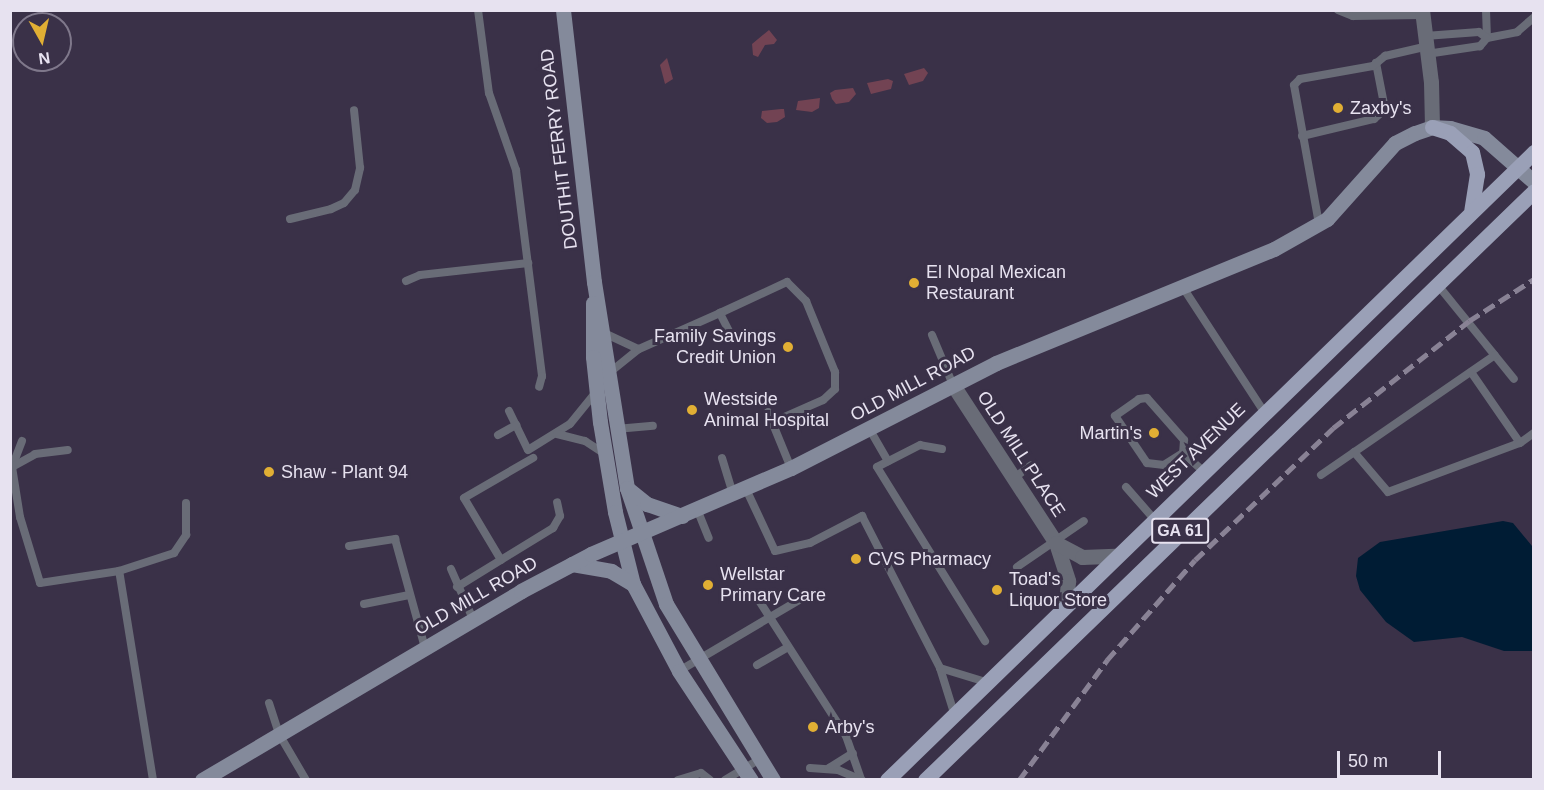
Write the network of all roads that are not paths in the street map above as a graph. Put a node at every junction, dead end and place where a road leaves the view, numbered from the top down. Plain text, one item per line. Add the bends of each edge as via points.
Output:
1 (478, 10) edge
2 (562, 10) edge
3 (1338, 10) edge
4 (1486, 10) edge
5 (1422, 13) edge
6 (1533, 17) edge
7 (1487, 38) junction
8 (1424, 46) junction
9 (1376, 63) junction
10 (354, 110) dead end
11 (1432, 127) junction
12 (1302, 136) junction
13 (1533, 152) edge
14 (1518, 167) junction
15 (1533, 182) edge
16 (1533, 191) edge
17 (1470, 213) junction
18 (290, 219) dead end
19 (1319, 224) junction
20 (528, 263) junction
21 (406, 281) dead end
22 (594, 282) junction
23 (1437, 284) junction
24 (1182, 286) junction
25 (720, 313) junction
26 (604, 333) junction
27 (731, 335) dead end
28 (932, 335) dead end
29 (639, 349) junction
30 (1495, 355) junction
31 (1471, 372) junction
32 (609, 374) junction
33 (1514, 379) dead end
34 (953, 385) junction
35 (539, 387) dead end
36 (596, 392) junction
37 (508, 411) dead end
38 (768, 412) dead end
39 (1264, 412) junction
40 (773, 422) junction
41 (516, 425) junction
42 (653, 426) dead end
43 (616, 429) junction
44 (870, 430) junction
45 (1533, 433) edge
46 (557, 434) junction
47 (498, 435) dead end
48 (22, 441) dead end
49 (1520, 443) junction
50 (942, 449) dead end
51 (68, 450) dead end
52 (1354, 452) junction
53 (1184, 453) junction
54 (605, 454) junction
55 (532, 457) junction
56 (722, 458) dead end
57 (888, 461) junction
58 (1032, 465) dead end
59 (12, 467) edge
60 (791, 468) junction
61 (1203, 471) junction
62 (1321, 475) dead end
63 (1014, 478) junction
64 (1126, 487) dead end
65 (627, 489) junction
66 (739, 491) junction
67 (557, 502) dead end
68 (186, 503) dead end
69 (697, 509) junction
70 (682, 516) junction
71 (1154, 519) junction
72 (1084, 520) dead end
73 (640, 533) junction
74 (709, 538) dead end
75 (621, 541) junction
76 (1056, 543) junction
77 (349, 546) dead end
78 (1115, 556) junction
79 (501, 560) junction
80 (572, 564) junction
81 (1017, 567) dead end
82 (451, 569) dead end
83 (119, 571) junction
84 (633, 584) junction
85 (457, 586) junction
86 (408, 595) junction
87 (758, 599) dead end
88 (799, 600) dead end
89 (364, 604) dead end
90 (1066, 605) junction
91 (769, 618) junction
92 (473, 619) junction
93 (985, 641) dead end
94 (789, 646) junction
95 (425, 648) junction
96 (698, 659) junction
97 (757, 665) dead end
98 (940, 669) junction
99 (679, 671) junction
100 (986, 682) junction
101 (269, 703) dead end
102 (954, 713) junction
103 (279, 734) junction
104 (853, 753) junction
105 (760, 759) junction
106 (810, 768) dead end
107 (829, 768) junction
108 (747, 774) edge
109 (862, 779) edge
110 (153, 780) edge
111 (202, 780) edge
112 (306, 780) edge
113 (678, 780) edge
114 (710, 780) edge
115 (726, 780) edge
116 (773, 780) edge
117 (887, 780) edge
118 (925, 780) edge

1 - 20 lane via 489,93 516,170
2 - 22 street, DOUTHIT FERRY ROAD
3 - 5 lane via 1353,16
4 - 7 lane
5 - 8 street
6 - 7 lane via 1517,32
7 - 8 lane via 1480,46
7 - 8 lane via 1479,32
8 - 9 lane via 1385,56
8 - 11 street via 1431,82
9 - 12 lane via 1384,104 1381,113 1374,119
9 - 12 lane via 1300,79 1294,85
10 - 18 lane via 360,168 355,190 344,203
11 - 14 street via 1484,138
11 - 17 main road via 1450,133 1472,152 1477,174
11 - 19 street, OLD MILL ROAD via 1395,143 1345,201
12 - 19 lane
13 - 14 main road, WEST AVENUE / GA 61
14 - 15 street
14 - 17 main road, WEST AVENUE / GA 61
16 - 23 main road, GA 61
17 - 39 main road, WEST AVENUE / GA 61
19 - 24 street, OLD MILL ROAD via 1274,249
20 - 21 lane via 420,275
20 - 35 lane via 542,376
22 - 26 street, DOUTHIT FERRY ROAD
22 - 36 street, DOUTHIT FERRY ROAD via 591,326
23 - 30 lane
23 - 118 main road, GA 61
24 - 34 street, OLD MILL ROAD via 1048,340
24 - 39 lane
25 - 27 lane
25 - 29 lane
25 - 40 lane via 787,282 806,301 836,378 832,394
26 - 29 lane
26 - 32 street, DOUTHIT FERRY ROAD
28 - 34 lane
29 - 32 lane
30 - 31 lane
30 - 33 lane
31 - 49 lane
31 - 52 lane
32 - 43 street, DOUTHIT FERRY ROAD
34 - 44 street, OLD MILL ROAD
34 - 63 street, OLD MILL PLACE
36 - 46 lane
36 - 54 street, DOUTHIT FERRY ROAD
37 - 41 lane
38 - 40 lane
39 - 61 main road, WEST AVENUE / GA 61
40 - 60 lane
41 - 47 lane
41 - 55 lane
42 - 43 lane
43 - 65 street, DOUTHIT FERRY ROAD
44 - 57 lane
44 - 60 street, OLD MILL ROAD
45 - 49 lane
46 - 54 lane via 585,441
46 - 55 lane
48 - 59 lane
49 - 52 lane via 1388,492
50 - 57 lane via 920,445
51 - 59 lane via 35,454
52 - 62 lane
53 - 53 lane via 1184,440 1154,401 1139,399 1115,416 1148,467 1174,461
53 - 61 lane
54 - 75 street, DOUTHIT FERRY ROAD
55 - 79 lane via 464,498
56 - 66 lane
57 - 93 lane via 877,467
58 - 63 lane
59 - 83 lane via 40,583
60 - 66 street, OLD MILL ROAD
61 - 71 main road, WEST AVENUE / GA 61
63 - 76 street, OLD MILL PLACE
64 - 71 lane
65 - 70 street via 647,504
65 - 73 street, DOUTHIT FERRY ROAD
66 - 69 street, OLD MILL ROAD
66 - 98 lane via 775,551 810,543 862,516
67 - 79 lane via 560,516 553,528
68 - 83 lane via 186,535 174,552
69 - 70 street, OLD MILL ROAD
69 - 74 lane
70 - 73 street, OLD MILL ROAD
71 - 78 main road, WEST AVENUE / GA 61
72 - 76 lane
73 - 75 street, OLD MILL ROAD
73 - 96 street, DOUTHIT FERRY ROAD via 666,604
75 - 80 street, OLD MILL ROAD
75 - 84 street, DOUTHIT FERRY ROAD
76 - 78 street, OLD MILL PLACE via 1082,557
76 - 81 lane
76 - 90 street, OLD MILL PLACE via 1068,580
77 - 86 lane via 395,539
78 - 90 main road, WEST AVENUE / GA 61
79 - 85 lane
80 - 84 street via 611,571
80 - 92 street, OLD MILL ROAD
82 - 85 lane
83 - 110 lane
84 - 99 street, DOUTHIT FERRY ROAD
85 - 92 lane
86 - 89 lane
86 - 95 lane
87 - 91 lane
88 - 91 lane
90 - 100 main road, WEST AVENUE / GA 61
91 - 94 lane
91 - 96 lane
92 - 95 street, OLD MILL ROAD
94 - 97 lane
94 - 104 lane
95 - 103 street, OLD MILL ROAD
96 - 99 lane
96 - 105 street, DOUTHIT FERRY ROAD
98 - 100 lane
98 - 102 lane
99 - 108 street, DOUTHIT FERRY ROAD
100 - 102 main road, WEST AVENUE / GA 61
101 - 103 lane
102 - 117 main road, WEST AVENUE / GA 61
103 - 111 street, OLD MILL ROAD
103 - 112 lane
104 - 107 lane
104 - 109 lane
105 - 108 lane
105 - 116 street, DOUTHIT FERRY ROAD
106 - 107 lane
107 - 109 lane
108 - 115 lane
113 - 114 lane via 701,773

